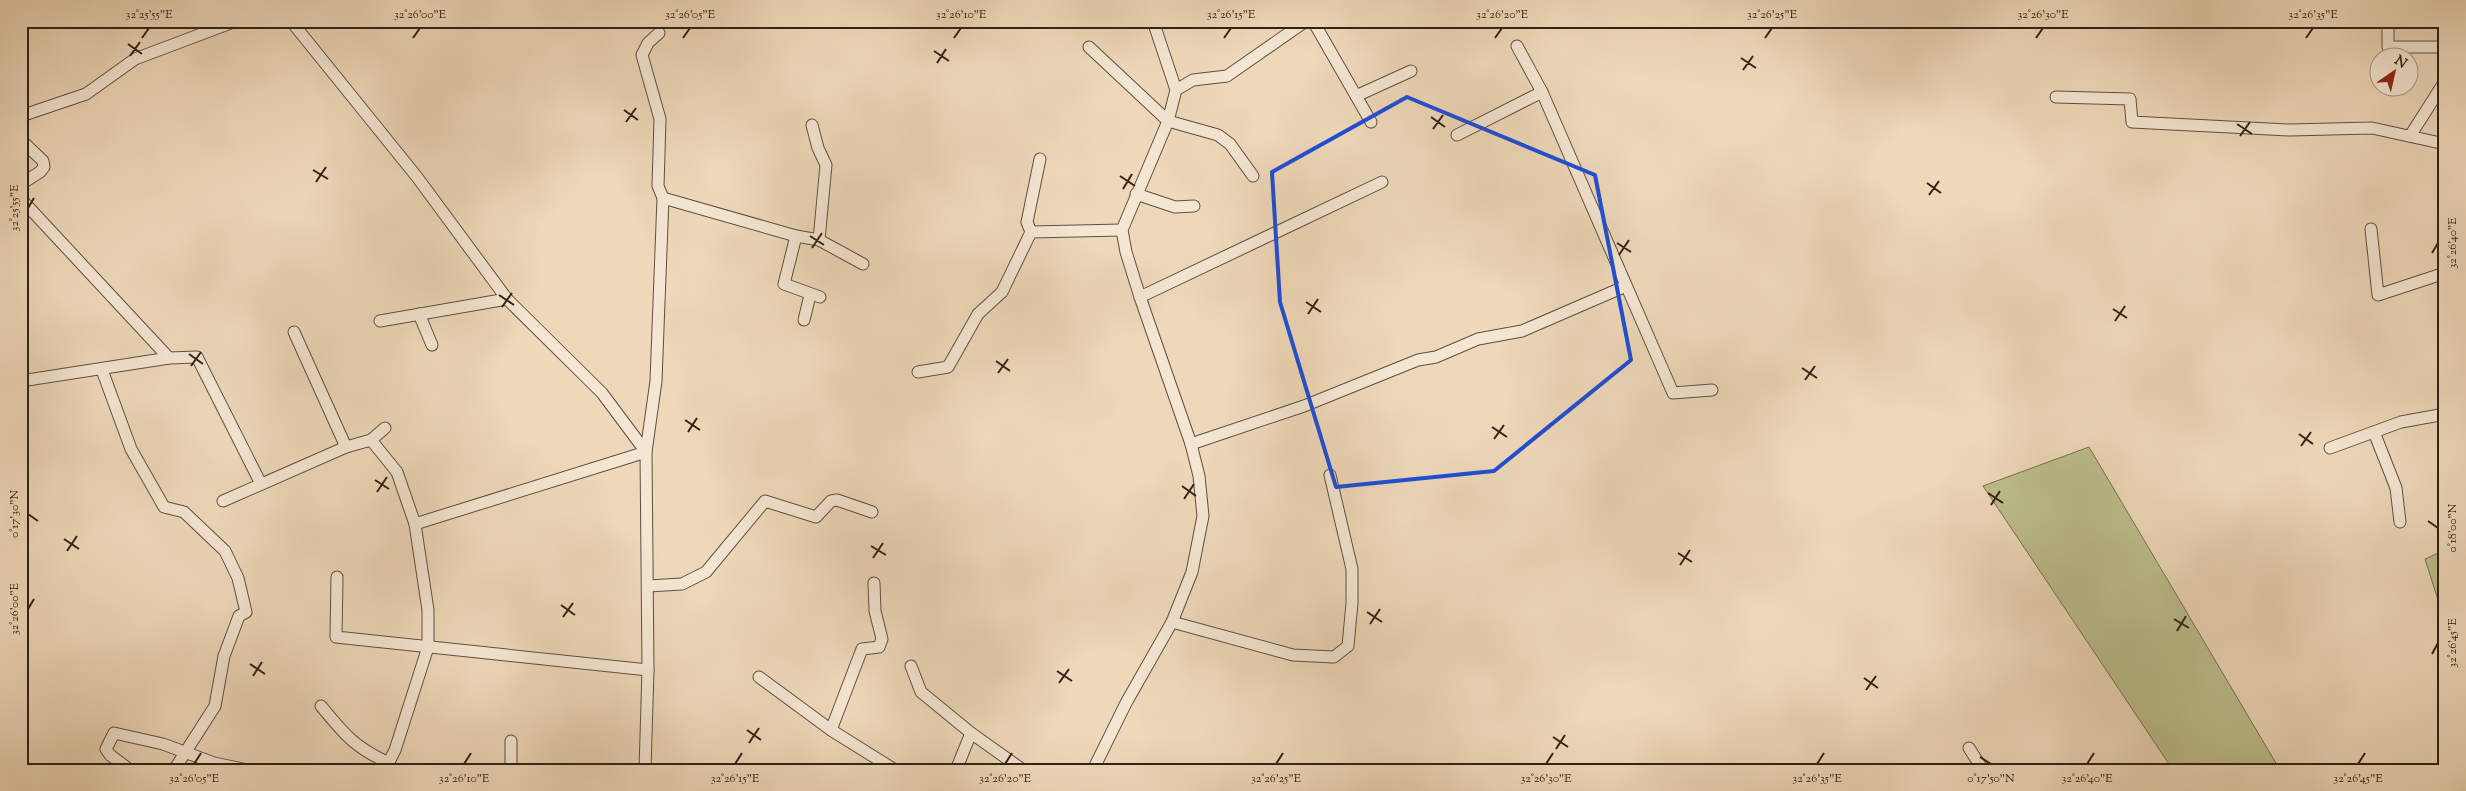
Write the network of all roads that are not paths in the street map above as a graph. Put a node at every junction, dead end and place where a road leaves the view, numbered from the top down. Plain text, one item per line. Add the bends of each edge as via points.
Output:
1 (236, 21) edge
2 (291, 21) edge
3 (1153, 21) edge
4 (1306, 21) edge
5 (1313, 21) edge
6 (2388, 21) edge
7 (659, 33) dead end
8 (1517, 46) dead end
9 (1089, 47) dead end
10 (2445, 47) edge
11 (1411, 71) dead end
12 (2445, 81) edge
13 (1176, 90) junction
14 (1542, 92) junction
15 (1356, 96) junction
16 (2056, 97) dead end
17 (21, 116) edge
18 (1168, 121) junction
19 (1371, 122) dead end
20 (812, 125) dead end
21 (1456, 135) dead end
22 (2410, 136) junction
23 (21, 140) edge
24 (2445, 144) edge
25 (1040, 159) dead end
26 (1253, 176) dead end
27 (1382, 182) dead end
28 (21, 184) edge
29 (1136, 194) junction
30 (662, 198) junction
31 (21, 199) edge
32 (1194, 206) dead end
33 (2371, 229) dead end
34 (1122, 230) junction
35 (1031, 232) junction
36 (796, 236) junction
37 (819, 240) junction
38 (863, 264) dead end
39 (2445, 273) edge
40 (1626, 286) junction
41 (1140, 297) junction
42 (506, 299) junction
43 (419, 314) junction
44 (804, 320) dead end
45 (380, 321) dead end
46 (294, 332) dead end
47 (432, 345) dead end
48 (169, 358) junction
49 (102, 370) junction
50 (918, 372) dead end
51 (21, 381) edge
52 (1712, 390) dead end
53 (2445, 414) edge
54 (384, 428) dead end
55 (2374, 432) junction
56 (372, 440) junction
57 (1191, 444) junction
58 (346, 447) junction
59 (2330, 448) dead end
60 (646, 452) junction
61 (1330, 476) dead end
62 (261, 484) junction
63 (223, 501) dead end
64 (872, 512) dead end
65 (2400, 522) dead end
66 (415, 524) junction
67 (337, 577) dead end
68 (874, 583) dead end
69 (648, 586) junction
70 (1172, 622) junction
71 (428, 647) junction
72 (911, 666) dead end
73 (648, 670) junction
74 (758, 677) dead end
75 (321, 706) dead end
76 (831, 730) junction
77 (971, 733) junction
78 (511, 741) dead end
79 (1970, 748) dead end
80 (184, 752) junction
81 (387, 766) edge
82 (130, 770) edge
83 (174, 770) edge
84 (248, 770) edge
85 (511, 770) edge
86 (645, 770) edge
87 (895, 770) edge
88 (956, 770) edge
89 (1024, 770) edge
90 (1093, 770) edge
91 (1983, 770) edge

1 - 17 street via 135,59 86,94
2 - 42 street via 417,177
3 - 13 street
4 - 13 street via 1227,76 1193,80
5 - 15 street
6 - 10 street via 2388,47
7 - 30 street via 648,43 642,55 660,119 657,147 658,186
8 - 14 street
9 - 18 street
11 - 15 street
12 - 22 street
13 - 18 street
14 - 21 street
14 - 40 street
15 - 19 street
16 - 22 street via 2130,99 2132,122 2290,130 2372,128
18 - 26 street via 1218,136 1230,144
18 - 29 street
20 - 37 street via 826,165
22 - 24 street
23 - 28 street via 43,161 44,167
25 - 35 street via 1028,222
27 - 41 street
29 - 32 street via 1175,207
29 - 34 street
30 - 36 street
30 - 60 street via 656,381
31 - 48 street
33 - 39 street via 2378,295
34 - 35 street
34 - 41 street
35 - 50 street via 1002,292 978,314 948,367
36 - 37 street
36 - 44 street via 784,284 815,296
37 - 38 street
40 - 52 street via 1673,394
40 - 57 street via 1522,331 1478,339 1304,406
41 - 57 street
42 - 43 street
42 - 60 street via 602,393
43 - 45 street
43 - 47 street
46 - 58 street
48 - 49 street
48 - 62 street via 197,357
49 - 51 street
49 - 80 street via 131,449 164,507 184,512 225,551 238,578 246,612 239,616 224,656 215,706
53 - 55 street via 2401,422
54 - 56 street
55 - 59 street
55 - 65 street via 2396,488
56 - 58 street
56 - 66 street via 397,472
57 - 70 street via 1199,476 1203,516 1192,572
58 - 62 street
60 - 66 street
60 - 69 street
61 - 70 street via 1352,569 1348,646 1334,657 1292,655
62 - 63 street
64 - 69 street via 837,500 831,501 816,517 765,501 706,572 682,584
66 - 71 street via 428,610
67 - 71 street via 336,637
68 - 76 street via 875,611 882,639 879,647 862,649
69 - 73 street
70 - 90 street
71 - 73 street
71 - 81 street
72 - 77 street via 921,692
73 - 86 street
74 - 76 street
75 - 81 street via 349,739
76 - 87 street
77 - 88 street
77 - 89 street
78 - 85 street
79 - 91 street
80 - 82 street via 114,733 106,749
80 - 83 street
80 - 84 street

